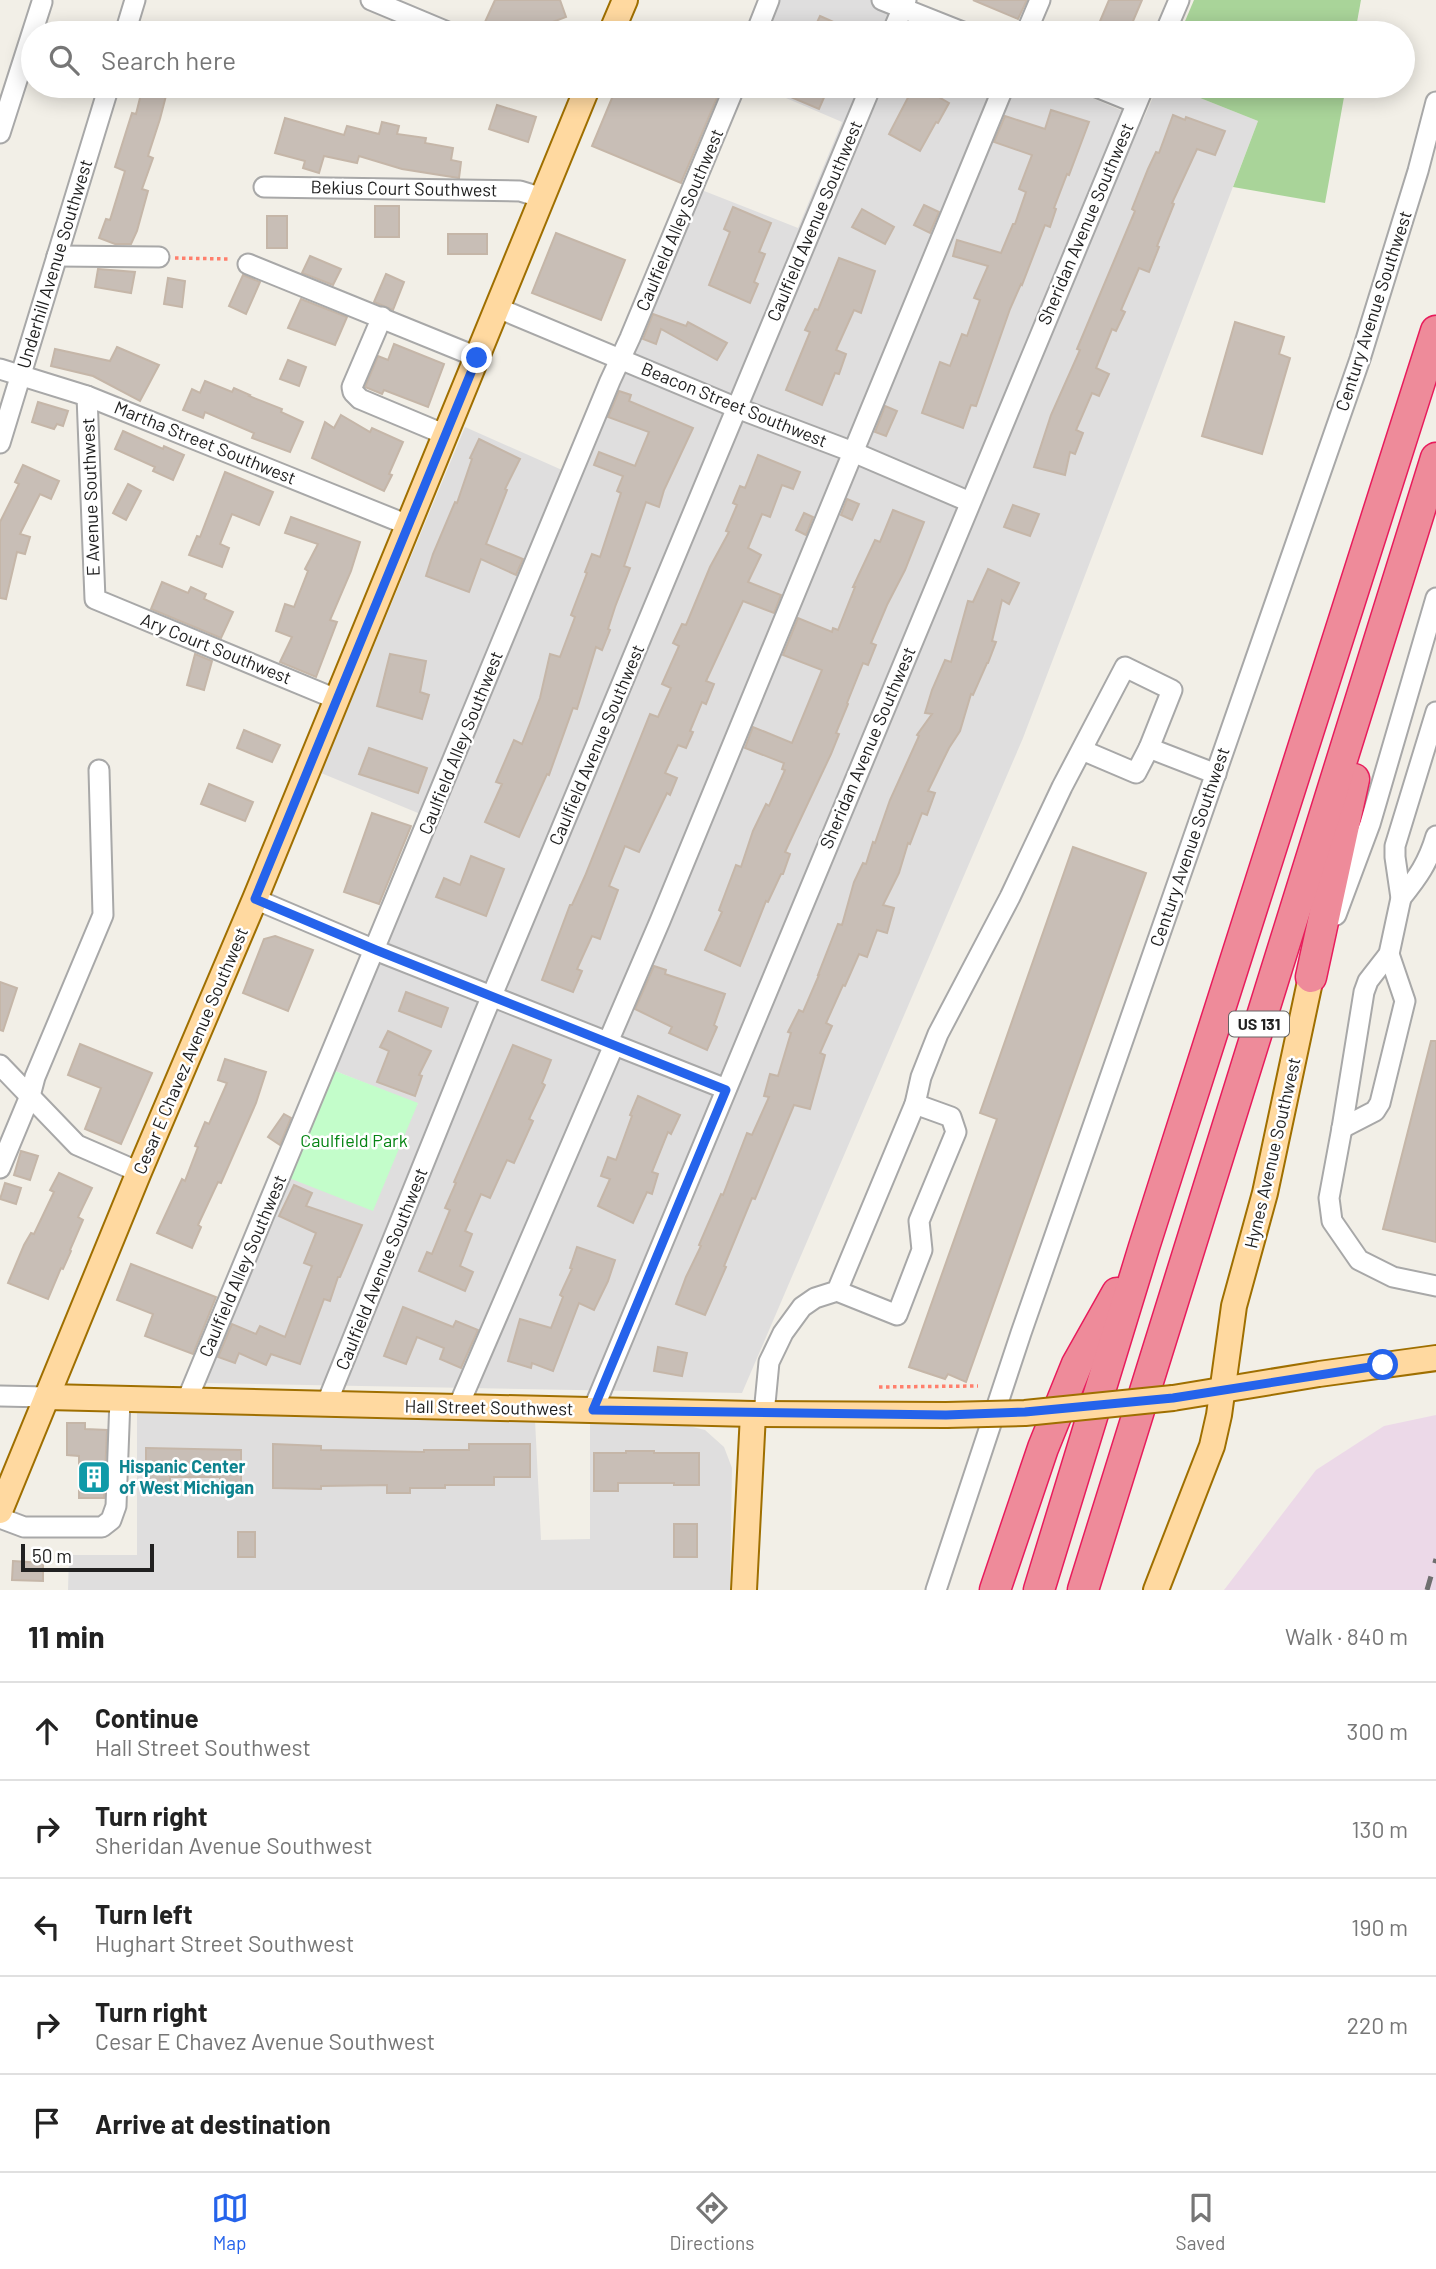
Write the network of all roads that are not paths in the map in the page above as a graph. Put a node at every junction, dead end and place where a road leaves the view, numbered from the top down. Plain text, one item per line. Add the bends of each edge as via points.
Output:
1 (135, 0) edge
2 (370, 0) edge
3 (625, 0) edge
4 (769, 0) edge
5 (882, 0) edge
6 (1040, 0) edge
7 (1179, 0) edge
8 (42, 2) dead end
9 (904, 4) edge
10 (36, 21) edge
11 (129, 21) edge
12 (421, 21) edge
13 (616, 21) edge
14 (761, 21) edge
15 (897, 21) edge
16 (940, 21) edge
17 (1031, 21) edge
18 (1170, 21) edge
19 (21, 68) edge
20 (105, 98) edge
21 (580, 98) edge
22 (730, 98) edge
23 (866, 98) edge
24 (999, 98) edge
25 (1138, 98) edge
26 (1436, 102) edge
27 (0, 133) edge
28 (264, 187) dead end
29 (543, 198) junction
30 (57, 256) junction
31 (159, 257) road end
32 (248, 264) road end
33 (498, 309) junction
34 (382, 317) junction
35 (1436, 331) edge
36 (477, 358) junction
37 (620, 360) junction
38 (0, 369) edge
39 (21, 375) junction
40 (87, 396) junction
41 (737, 408) junction
42 (446, 435) junction
43 (0, 443) edge
44 (853, 452) junction
45 (1436, 458) edge
46 (970, 502) junction
47 (408, 525) junction
48 (1436, 598) edge
49 (94, 599) joint
50 (1380, 638) junction
51 (336, 699) junction
52 (1436, 712) edge
53 (1149, 748) junction
54 (1082, 750) junction
55 (99, 770) dead end
56 (1216, 775) junction
57 (1436, 836) edge
58 (1401, 898) junction
59 (255, 899) junction
60 (376, 950) junction
61 (1389, 954) junction
62 (1311, 978) junction
63 (492, 996) junction
64 (611, 1043) junction
65 (0, 1065) edge
66 (726, 1090) junction
67 (30, 1096) junction
68 (915, 1104) junction
69 (1342, 1128) junction
70 (0, 1168) edge
71 (139, 1172) junction
72 (1144, 1247) junction
73 (1436, 1286) edge
74 (837, 1291) junction
75 (1436, 1358) edge
76 (1222, 1391) junction
77 (0, 1396) edge
78 (47, 1397) junction
79 (120, 1399) junction
80 (187, 1400) junction
81 (326, 1405) junction
82 (458, 1407) junction
83 (593, 1410) junction
84 (758, 1414) junction
85 (0, 1511) edge
86 (0, 1518) edge
87 (744, 1590) edge
88 (936, 1590) edge
89 (995, 1590) edge
90 (1039, 1590) edge
91 (1083, 1590) edge
92 (1156, 1590) edge

1 - 11 street
2 - 12 street
3 - 13 main road
4 - 14 street
5 - 9 street
6 - 17 street
7 - 18 street
8 - 10 street
9 - 15 street
9 - 16 street
19 - 27 street
20 - 30 street, Underhill Avenue Southwest
21 - 29 main road, Cesar E Chavez Avenue Southwest
22 - 37 street, Caulfield Alley Southwest
23 - 41 street, Caulfield Avenue Southwest
24 - 44 street
25 - 46 street, Sheridan Avenue Southwest
26 - 56 street, Century Avenue Southwest via 1360,359
28 - 29 street, Bekius Court Southwest via 520,191
29 - 33 main road, Cesar E Chavez Avenue Southwest
30 - 31 street
30 - 39 street, Underhill Avenue Southwest
32 - 34 street
33 - 36 main road, Cesar E Chavez Avenue Southwest
33 - 37 street, Beacon Street Southwest
34 - 36 street
34 - 42 street via 353,392 360,400
35 - 72 highway, US 131
36 - 42 main road, Cesar E Chavez Avenue Southwest
37 - 41 street, Beacon Street Southwest
37 - 60 street, Caulfield Alley Southwest
38 - 39 street, Martha Street Southwest
39 - 40 street, Martha Street Southwest
39 - 43 street, Underhill Avenue Southwest
40 - 47 street, Martha Street Southwest
40 - 49 street, E Avenue Southwest
41 - 44 street, Beacon Street Southwest
41 - 63 street, Caulfield Avenue Southwest
42 - 47 main road, Cesar E Chavez Avenue Southwest
44 - 46 street, Beacon Street Southwest
44 - 64 street
45 - 50 highway, US 131
46 - 66 street, Sheridan Avenue Southwest
47 - 51 main road, Cesar E Chavez Avenue Southwest
48 - 62 street, Hynes Avenue Southwest via 1370,824
49 - 51 street, Ary Court Southwest
50 - 62 highway
50 - 91 highway, US 131
51 - 59 main road, Cesar E Chavez Avenue Southwest
52 - 58 street via 1395,846
53 - 54 street via 1136,773
53 - 54 street via 1172,690 1125,667
53 - 56 street
54 - 68 street via 938,1034
55 - 67 street via 103,915
56 - 88 street, Century Avenue Southwest
57 - 58 street via 1420,875
58 - 61 street
59 - 60 street
59 - 71 main road, Cesar E Chavez Avenue Southwest
60 - 63 street
60 - 80 street, Caulfield Alley Southwest
61 - 69 street via 1364,992
61 - 69 street via 1405,1001 1380,1103 1375,1111
62 - 76 main road, Hynes Avenue Southwest via 1265,1193 1234,1306
63 - 64 street
63 - 81 street, Caulfield Avenue Southwest
64 - 66 street
64 - 82 street
65 - 67 street
66 - 83 street, Sheridan Avenue Southwest
67 - 70 street
67 - 71 street via 77,1145
68 - 74 street
68 - 74 street via 951,1117 956,1132 919,1221 922,1250 897,1315
69 - 73 street via 1329,1198 1332,1221 1359,1260 1393,1277
71 - 78 main road, Cesar E Chavez Avenue Southwest
72 - 89 highway via 1077,1364
72 - 90 highway, US 131
74 - 84 street via 802,1307 783,1333 769,1362
75 - 76 main road, Hall Street Southwest
76 - 84 main road, Hall Street Southwest, bridge via 1038,1412
76 - 92 main road, Hynes Avenue Southwest via 1205,1467
77 - 78 street, Hall Street Southwest
78 - 79 main road, Hall Street Southwest
78 - 85 main road, Cesar E Chavez Avenue Southwest
79 - 80 main road, Hall Street Southwest
79 - 86 street via 116,1506 111,1520 102,1527 24,1527
80 - 81 main road, Hall Street Southwest
81 - 82 main road, Hall Street Southwest
82 - 83 main road, Hall Street Southwest
83 - 84 main road, Hall Street Southwest
84 - 87 main road

